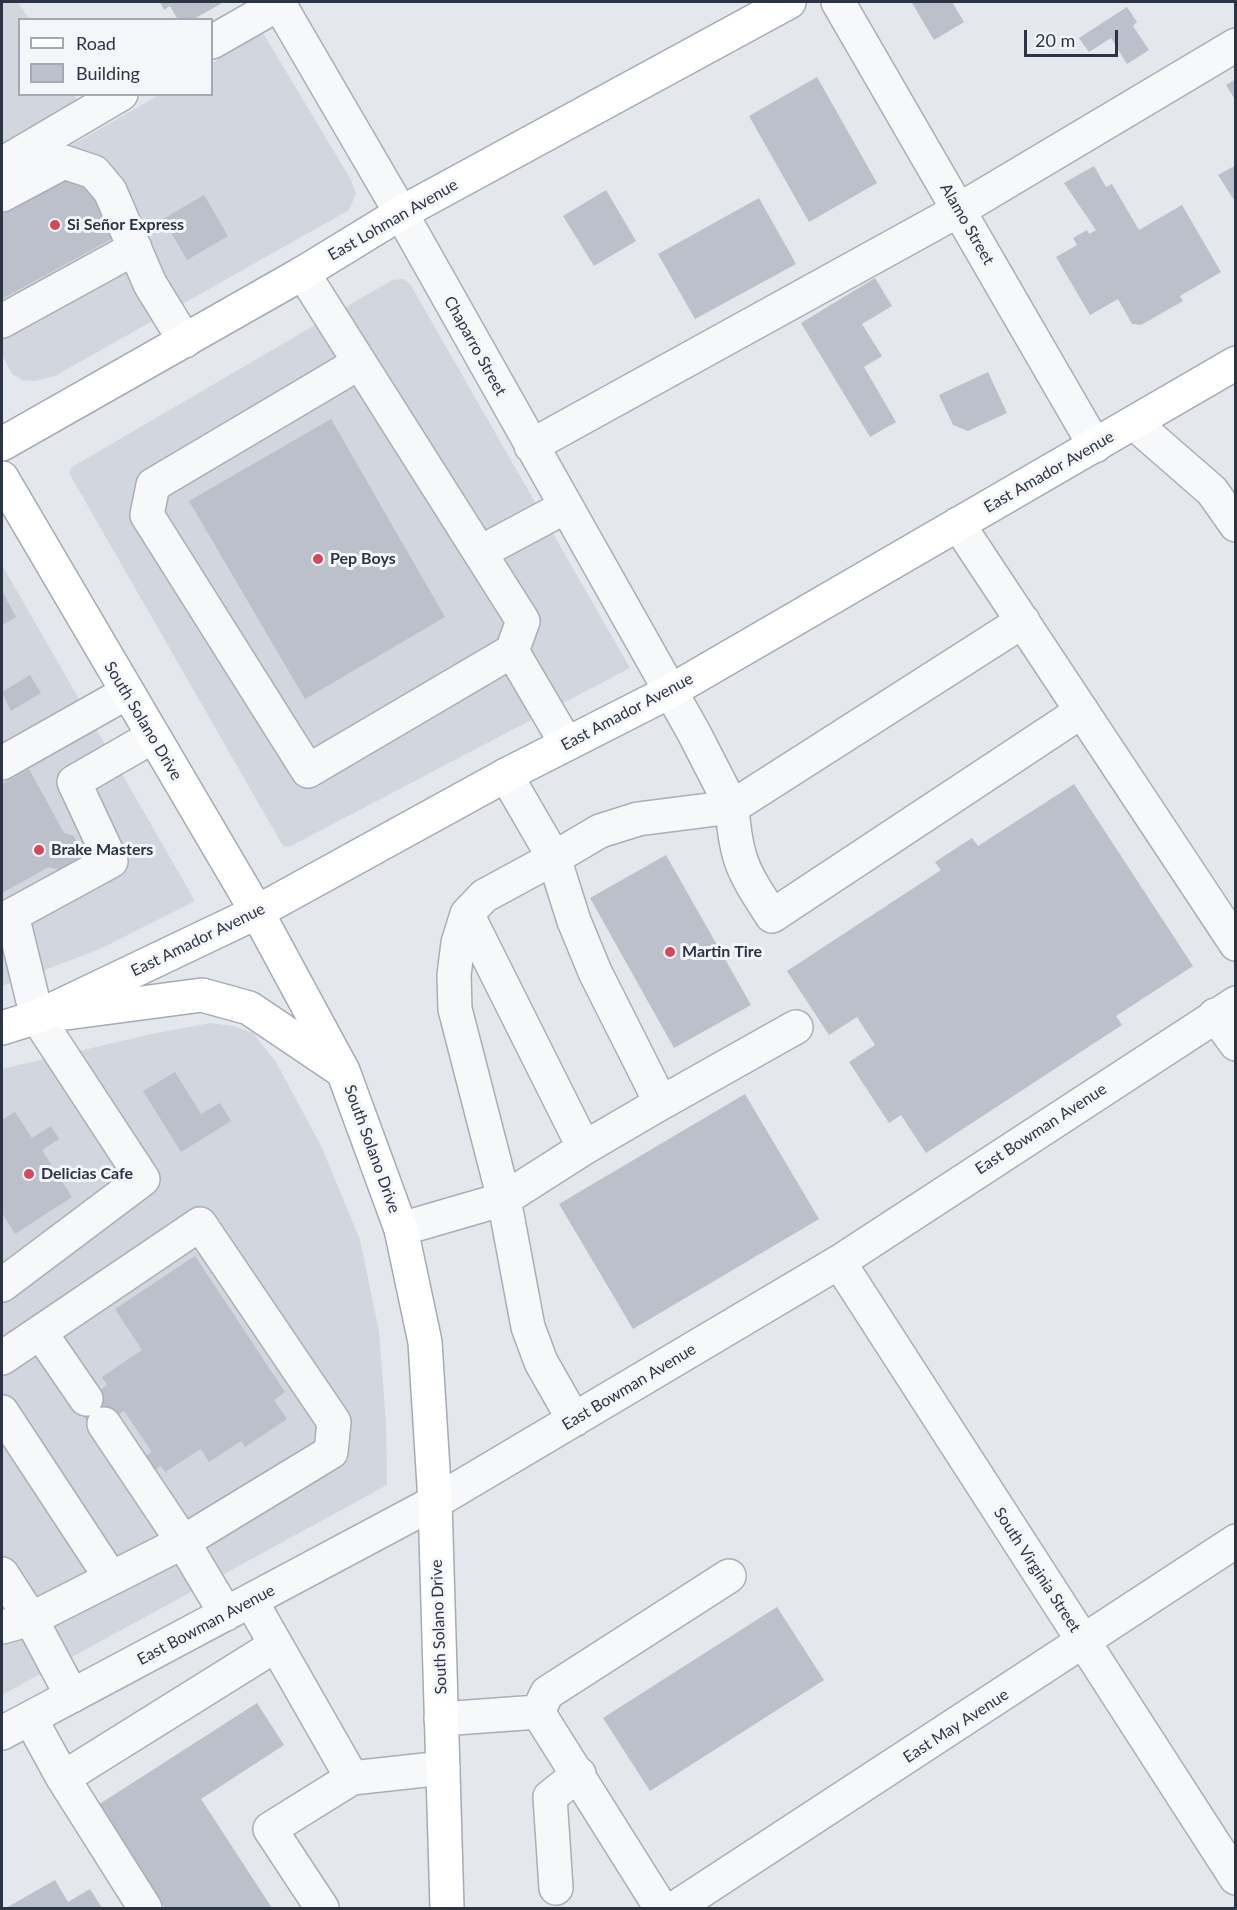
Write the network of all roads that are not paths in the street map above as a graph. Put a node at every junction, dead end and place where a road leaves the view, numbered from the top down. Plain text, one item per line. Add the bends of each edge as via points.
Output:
1 (280, 2) edge
2 (789, 2) edge
3 (838, 2) edge
4 (213, 41) edge
5 (1236, 45) edge
6 (118, 96) edge
7 (2, 164) edge
8 (2, 195) edge
9 (959, 210) junction
10 (401, 213) junction
11 (135, 248) junction
12 (303, 273) junction
13 (2, 321) edge
14 (186, 341) junction
15 (359, 363) junction
16 (1236, 363) edge
17 (1134, 423) junction
18 (2, 444) edge
19 (531, 446) junction
20 (1095, 446) junction
21 (2, 478) edge
22 (565, 507) junction
23 (958, 524) junction
24 (1236, 525) edge
25 (481, 552) junction
26 (1023, 621) junction
27 (512, 651) junction
28 (669, 692) junction
29 (126, 693) junction
30 (1082, 711) junction
31 (152, 737) junction
32 (566, 743) junction
33 (2, 763) edge
34 (506, 774) junction
35 (732, 807) junction
36 (554, 858) junction
37 (257, 912) junction
38 (467, 914) junction
39 (7, 918) edge
40 (1236, 944) edge
41 (1225, 1009) edge
42 (38, 1017) junction
43 (796, 1027) dead end
44 (2, 1028) edge
45 (1236, 1044) edge
46 (343, 1071) junction
47 (661, 1103) junction
48 (584, 1148) junction
49 (504, 1199) junction
50 (401, 1229) junction
51 (839, 1262) junction
52 (2, 1285) edge
53 (40, 1332) junction
54 (2, 1358) edge
55 (2, 1412) edge
56 (574, 1419) junction
57 (435, 1502) junction
58 (1236, 1541) edge
59 (183, 1542) junction
60 (2, 1575) edge
61 (729, 1576) dead end
62 (111, 1578) junction
63 (238, 1607) junction
64 (16, 1623) edge
65 (1083, 1643) junction
66 (276, 1646) junction
67 (72, 1696) junction
68 (538, 1712) junction
69 (441, 1719) junction
70 (16, 1726) edge
71 (443, 1768) junction
72 (579, 1774) junction
73 (63, 1778) junction
74 (352, 1778) junction
75 (1236, 1878) edge
76 (556, 1888) dead end
77 (145, 1908) edge
78 (322, 1908) edge
79 (447, 1908) edge
80 (675, 1908) edge

1 - 4 street
1 - 10 street, Chaparro Street
2 - 10 main road, East Lohman Avenue
3 - 9 street, Alamo Street
5 - 9 street
6 - 7 street
8 - 11 street via 64,162 94,172 110,191
9 - 19 street
9 - 20 street, Alamo Street
10 - 12 main road, East Lohman Avenue
10 - 19 street, Chaparro Street
11 - 13 street
11 - 14 street via 150,284
12 - 14 main road, East Lohman Avenue
12 - 15 street
14 - 18 main road, East Lohman Avenue
15 - 25 street
15 - 27 street via 153,485 147,515 308,771
16 - 17 main road, East Amador Avenue
17 - 20 main road, East Amador Avenue
17 - 24 street via 1212,491
19 - 22 street, Chaparro Street
20 - 23 main road, East Amador Avenue
21 - 29 main road, South Solano Drive
22 - 25 street
22 - 28 street, Chaparro Street
23 - 26 street
23 - 28 main road, East Amador Avenue
25 - 27 street via 523,621
26 - 30 street
26 - 35 street
27 - 32 street
28 - 32 main road, East Amador Avenue
28 - 35 street, Chaparro Street
29 - 31 main road, South Solano Drive
29 - 33 street
30 - 35 street via 772,915 745,873 735,847
30 - 40 street
31 - 37 main road, South Solano Drive
31 - 39 street via 74,782 111,861
32 - 34 main road, East Amador Avenue
34 - 36 street
34 - 37 main road, East Amador Avenue
35 - 36 street via 638,819 600,831
36 - 38 street via 484,896
36 - 47 street via 595,972
37 - 42 main road, East Amador Avenue
37 - 46 main road, South Solano Drive
38 - 48 street
38 - 49 street via 455,964 455,1009
39 - 42 street
41 - 45 street
41 - 51 street, East Bowman Avenue
42 - 44 main road, East Amador Avenue
42 - 46 main road via 202,995 249,1008
42 - 52 street via 142,1179
43 - 47 street
46 - 50 main road, South Solano Drive
47 - 48 street
48 - 49 street
49 - 50 street
49 - 56 street via 528,1327 541,1362
50 - 57 main road, South Solano Drive via 425,1342
51 - 56 street, East Bowman Avenue
51 - 65 street, South Virginia Street
53 - 54 street
53 - 59 street
53 - 59 street via 200,1224 334,1422 331,1452
55 - 62 street
56 - 57 street, East Bowman Avenue
57 - 63 street, East Bowman Avenue
57 - 69 main road, South Solano Drive
58 - 65 street, East May Avenue
59 - 62 street
59 - 63 street
60 - 64 street
61 - 68 street via 547,1693
62 - 64 street
63 - 66 street
63 - 67 street, East Bowman Avenue
64 - 67 street
65 - 75 street, South Virginia Street
65 - 80 street, East May Avenue
66 - 73 street
66 - 74 street
67 - 70 street, East Bowman Avenue
68 - 69 street
68 - 72 street
69 - 71 main road, South Solano Drive
70 - 73 street
71 - 74 street
71 - 79 main road, South Solano Drive
72 - 76 street via 550,1797
72 - 80 street
73 - 77 street
74 - 78 street via 270,1829

